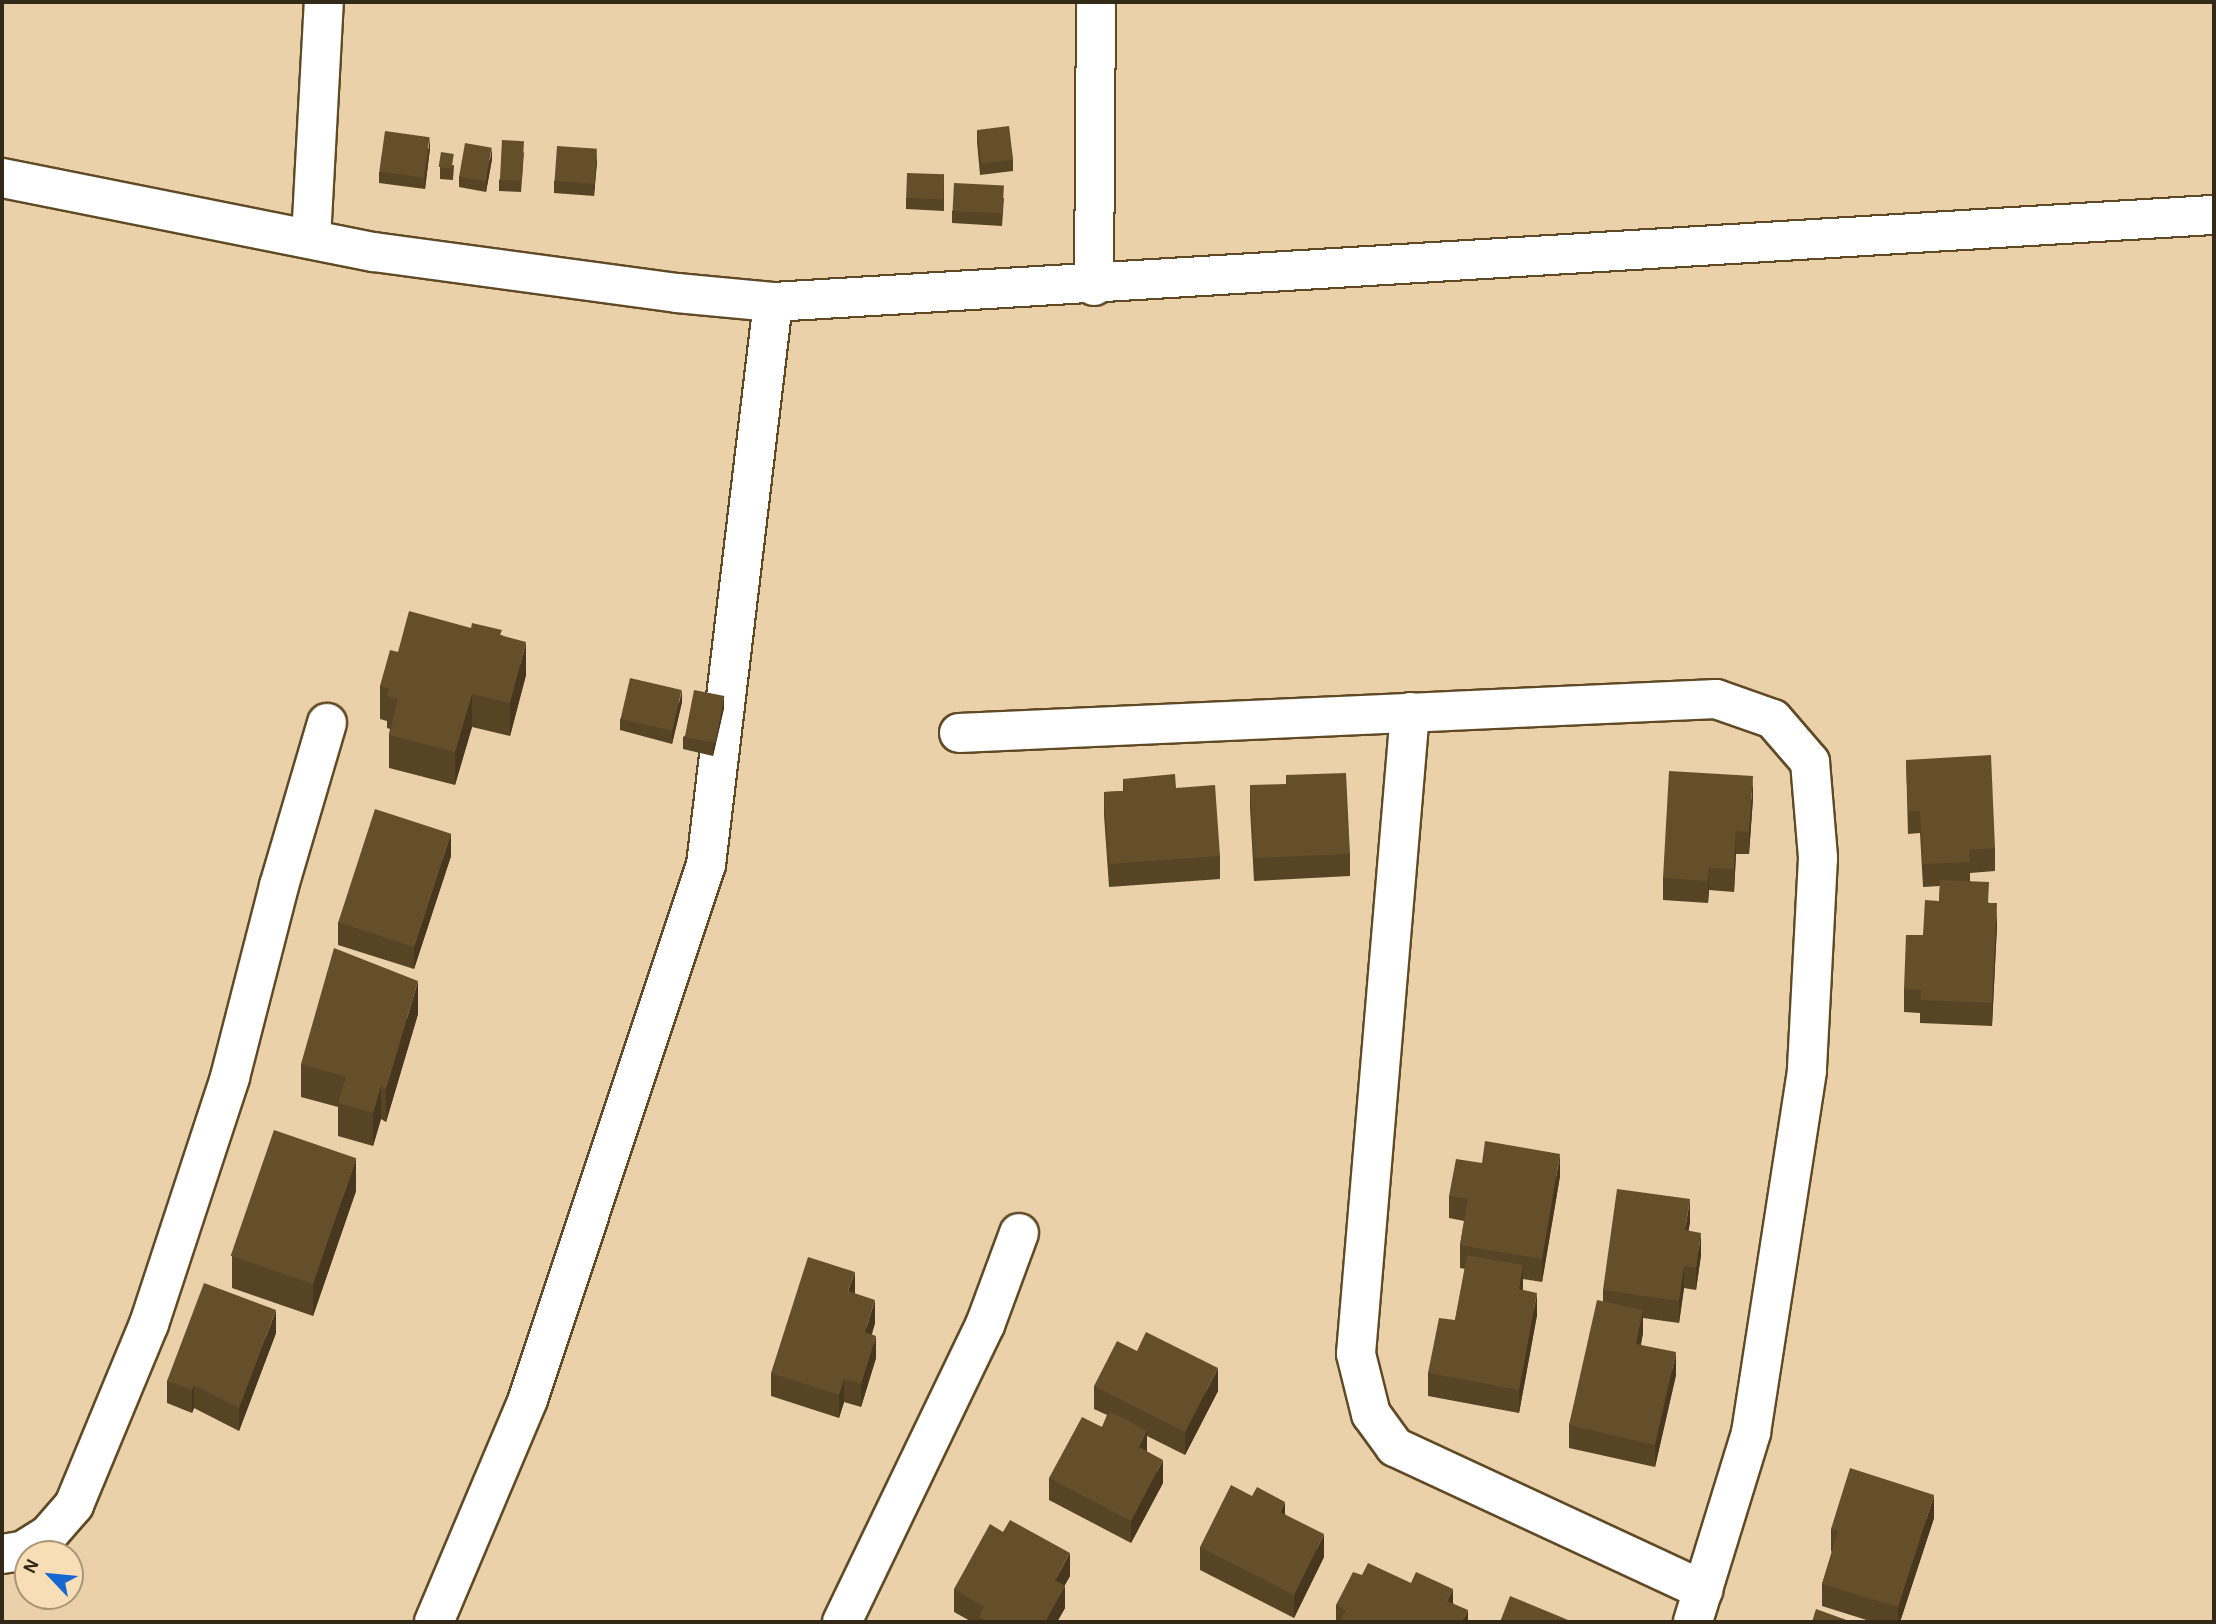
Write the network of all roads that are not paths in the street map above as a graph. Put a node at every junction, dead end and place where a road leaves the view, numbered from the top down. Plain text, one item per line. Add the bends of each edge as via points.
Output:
1 (324, 2) edge
2 (1096, 2) edge
3 (2, 178) edge
4 (2214, 215) edge
5 (311, 239) junction
6 (1094, 286) junction
7 (773, 302) junction
8 (1410, 712) junction
9 (327, 723) dead end
10 (958, 733) dead end
11 (1019, 1233) dead end
12 (2, 1554) edge
13 (1698, 1606) edge
14 (434, 1622) edge
15 (842, 1622) edge

1 - 5 street
2 - 6 street
3 - 5 street
4 - 6 street
5 - 7 street via 677,293
6 - 7 street
7 - 14 street via 706,865 528,1399
8 - 10 street
8 - 13 street via 1356,1354 1371,1414 1395,1447
8 - 13 street via 1716,699 1773,719 1810,762 1818,858 1807,1071 1751,1433
9 - 12 street via 230,1077 149,1324 74,1505 48,1535 22,1551
11 - 15 street via 985,1325

